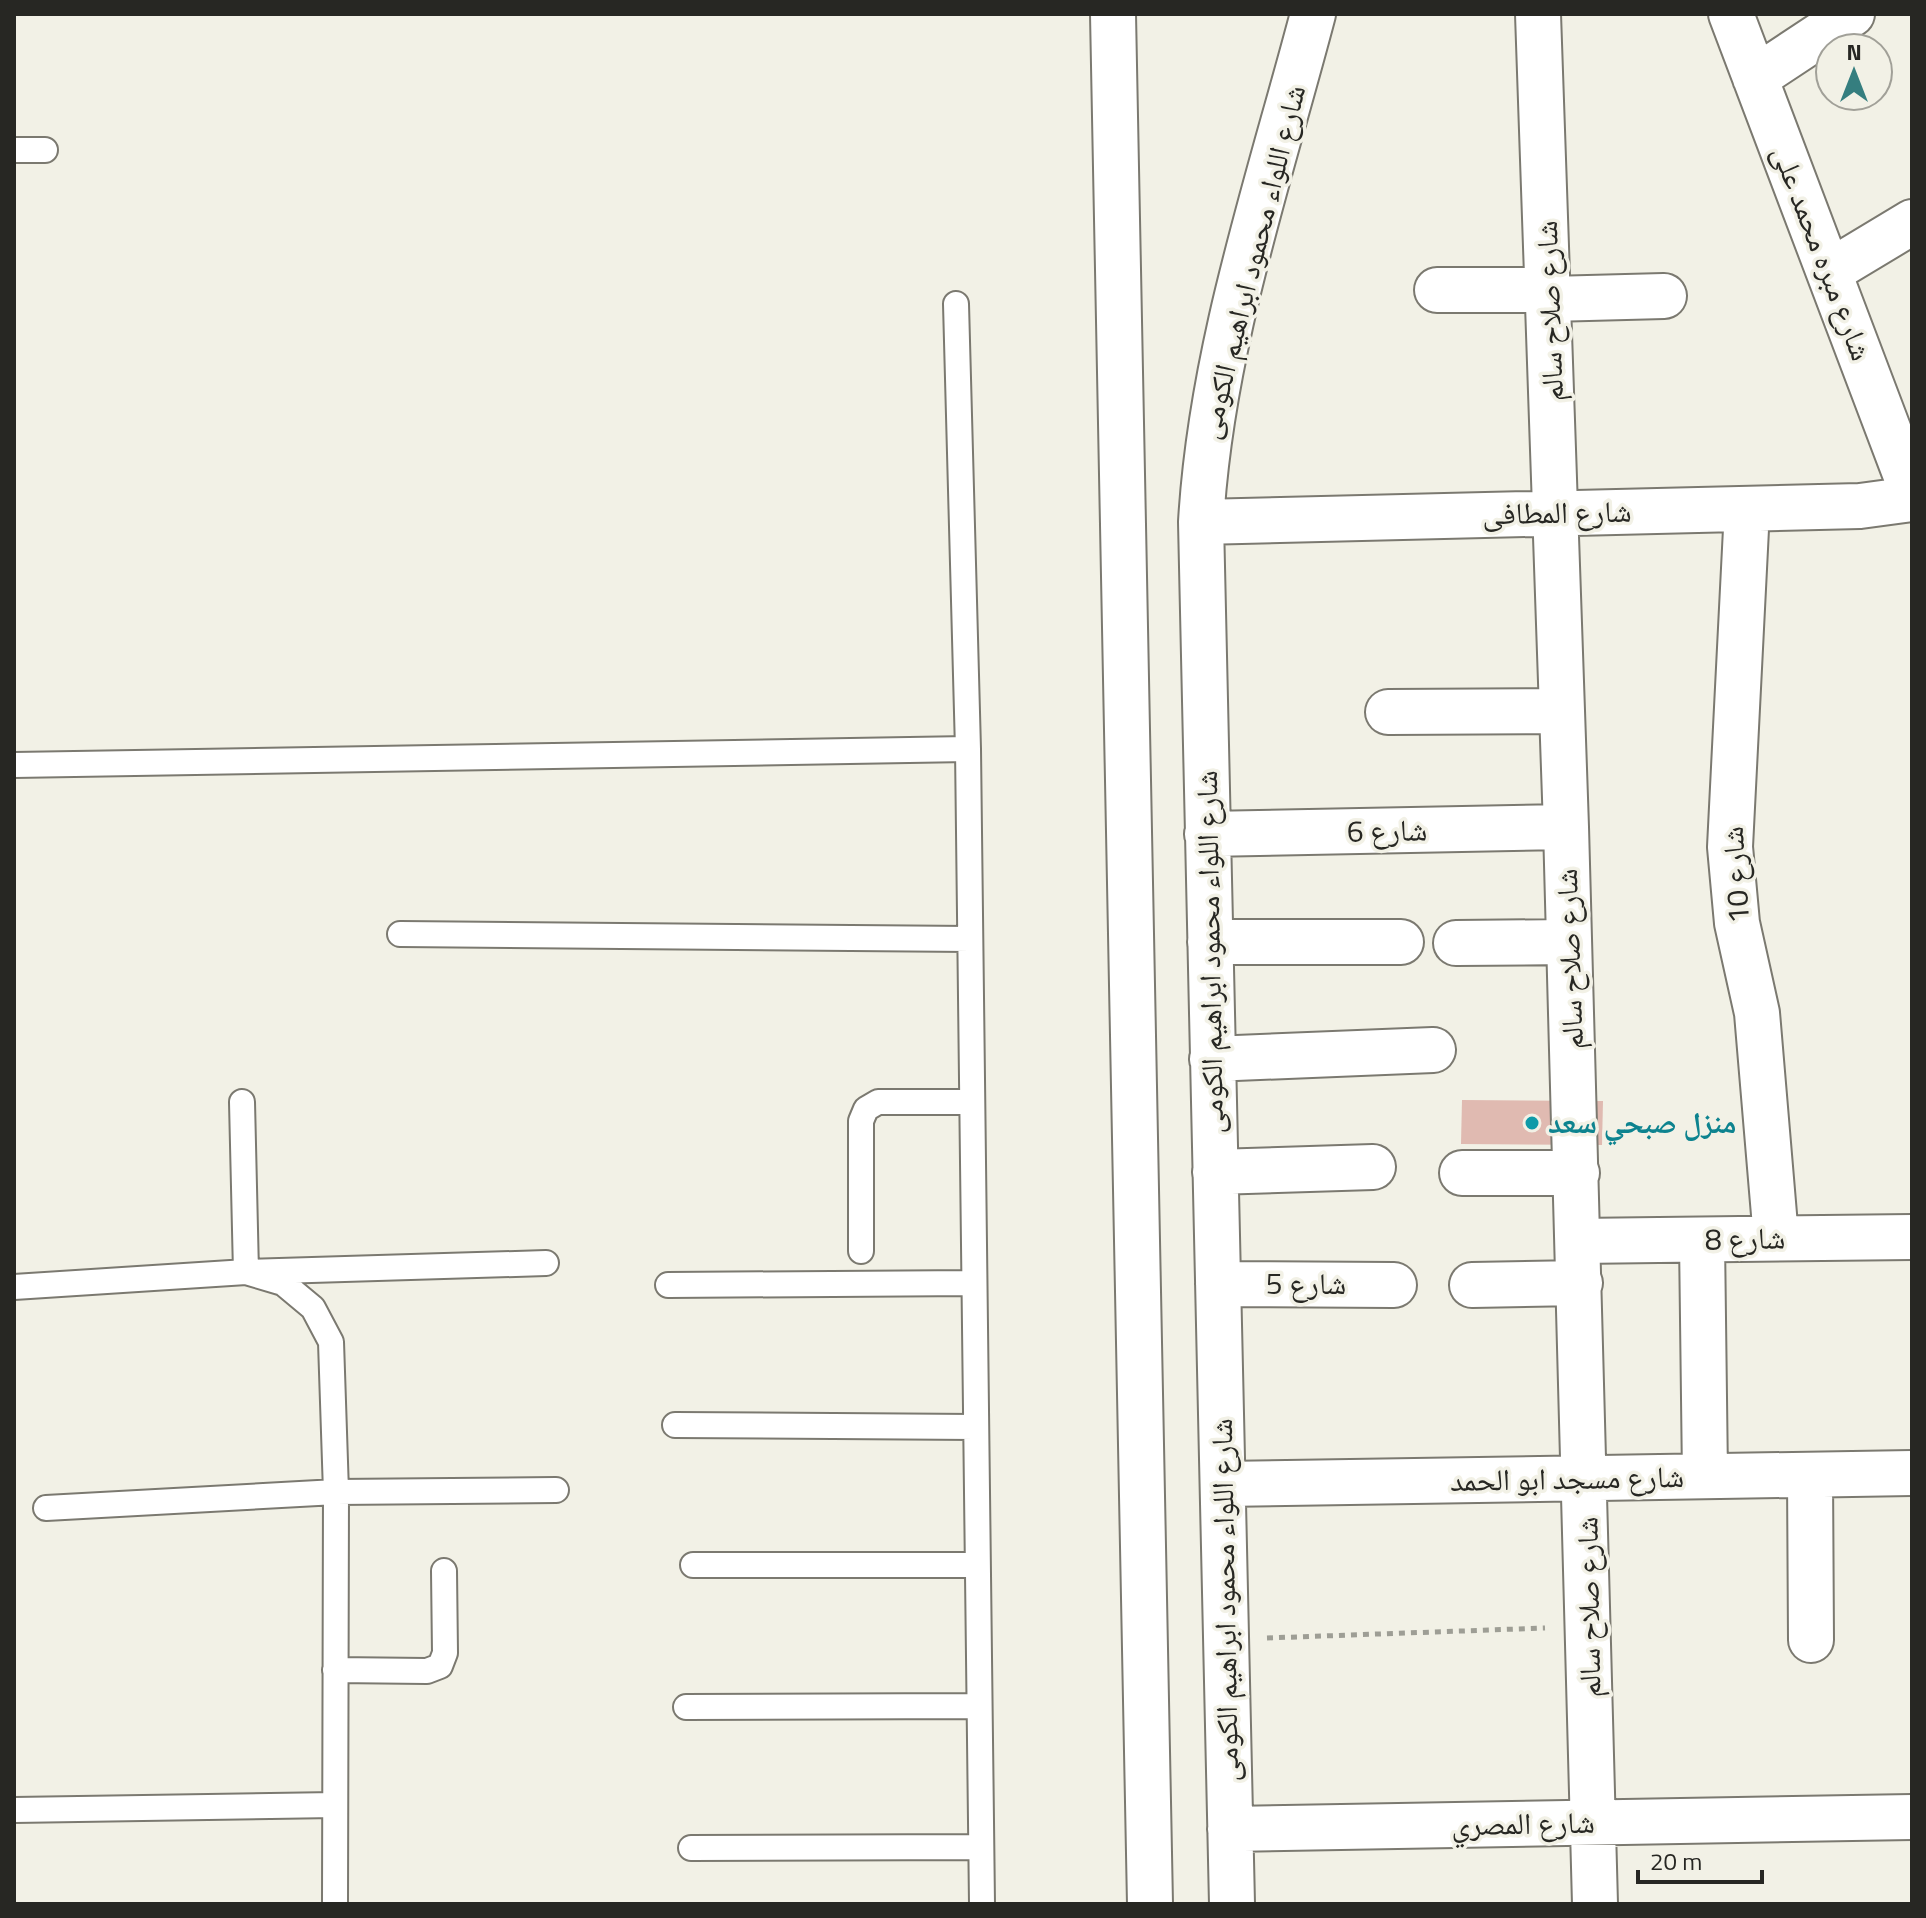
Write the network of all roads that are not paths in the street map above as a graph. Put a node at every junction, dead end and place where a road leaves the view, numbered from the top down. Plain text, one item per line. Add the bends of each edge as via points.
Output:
1 (1113, 14) edge
2 (1313, 14) edge
3 (1538, 14) edge
4 (1731, 14) edge
5 (1852, 14) edge
6 (1755, 78) junction
7 (14, 150) edge
8 (45, 150) dead end
9 (1912, 222) edge
10 (1829, 272) junction
11 (1437, 290) dead end
12 (1550, 295) junction
13 (1664, 296) dead end
14 (956, 304) dead end
15 (1912, 492) edge
16 (1912, 499) edge
17 (1747, 509) junction
18 (1557, 514) junction
19 (1201, 522) junction
20 (1562, 711) junction
21 (1388, 712) dead end
22 (968, 749) junction
23 (14, 765) edge
24 (1566, 827) junction
25 (1207, 834) junction
26 (400, 934) dead end
27 (970, 939) junction
28 (1210, 942) junction
29 (1401, 942) dead end
30 (1568, 942) junction
31 (1456, 943) dead end
32 (1433, 1050) dead end
33 (1212, 1059) junction
34 (242, 1102) dead end
35 (972, 1102) junction
36 (1373, 1167) dead end
37 (1215, 1172) junction
38 (1462, 1173) dead end
39 (1577, 1173) junction
40 (1912, 1237) edge
41 (1776, 1238) junction
42 (1702, 1240) junction
43 (861, 1251) dead end
44 (1579, 1262) junction
45 (546, 1263) dead end
46 (246, 1272) junction
47 (973, 1283) junction
48 (1218, 1284) junction
49 (668, 1285) dead end
50 (1394, 1285) dead end
51 (1472, 1285) dead end
52 (14, 1287) edge
53 (675, 1425) dead end
54 (975, 1427) junction
55 (1912, 1473) edge
56 (1810, 1475) junction
57 (1705, 1476) junction
58 (1585, 1479) junction
59 (1223, 1484) junction
60 (556, 1490) dead end
61 (336, 1492) junction
62 (46, 1508) dead end
63 (693, 1565) dead end
64 (976, 1565) junction
65 (444, 1571) dead end
66 (1811, 1640) dead end
67 (335, 1670) junction
68 (977, 1706) junction
69 (686, 1707) dead end
70 (335, 1805) junction
71 (14, 1810) edge
72 (1912, 1817) edge
73 (1594, 1822) junction
74 (1230, 1829) junction
75 (981, 1847) junction
76 (691, 1848) dead end
77 (335, 1904) edge
78 (982, 1904) edge
79 (1150, 1904) edge
80 (1232, 1904) edge
81 (1595, 1904) edge

1 - 79 street
2 - 19 street, شارع اللواء محمود ابراهيم الكومى via 1219,378 1204,464
3 - 12 street, شارع صلاح سالم
4 - 6 street, شارع مبره محمد على
5 - 6 street
6 - 10 street, شارع مبره محمد على
7 - 8 lane
9 - 10 street
10 - 15 street, شارع مبره محمد على
11 - 12 street
12 - 13 street
12 - 18 street, شارع صلاح سالم
14 - 22 lane
16 - 17 street, شارع المطافى
17 - 18 street, شارع المطافى
17 - 41 street, شارع 10 via 1730,847 1737,923 1757,1013
18 - 19 street, شارع المطافى
18 - 20 street, شارع صلاح سالم
19 - 25 street, شارع اللواء محمود ابراهيم الكومى
20 - 21 street
20 - 24 street, شارع صلاح سالم
22 - 23 lane
22 - 27 lane
24 - 25 street, شارع 6
24 - 30 street, شارع صلاح سالم
25 - 28 street, شارع اللواء محمود ابراهيم الكومى
26 - 27 lane
27 - 35 lane
28 - 29 street
28 - 33 street, شارع اللواء محمود ابراهيم الكومى
30 - 31 street
30 - 39 street, شارع صلاح سالم
32 - 33 street
33 - 37 street, شارع اللواء محمود ابراهيم الكومى
34 - 46 lane
35 - 43 lane via 878,1102 866,1109 861,1121
35 - 47 lane
36 - 37 street
37 - 48 street, شارع اللواء محمود ابراهيم الكومى
38 - 39 street
39 - 44 street, شارع صلاح سالم
40 - 41 street, شارع 8
41 - 42 street, شارع 8
42 - 44 street, شارع 8
42 - 57 street
44 - 51 street, شارع 8
44 - 58 street, شارع صلاح سالم
45 - 46 lane
46 - 52 lane
46 - 61 lane via 283,1283 313,1308 331,1342
47 - 49 lane
47 - 54 lane
48 - 50 street, شارع 5
48 - 59 street, شارع اللواء محمود ابراهيم الكومى
53 - 54 lane
54 - 64 lane
55 - 56 street, شارع مسجد ابو الحمد
56 - 57 street, شارع مسجد ابو الحمد
56 - 66 street
57 - 58 street, شارع مسجد ابو الحمد
58 - 59 street, شارع مسجد ابو الحمد
58 - 73 street, شارع صلاح سالم
59 - 74 street, شارع اللواء محمود ابراهيم الكومى
60 - 61 lane
61 - 62 lane
61 - 67 lane
63 - 64 lane
64 - 68 lane
65 - 67 lane via 445,1653 440,1666 427,1671
67 - 70 lane
68 - 69 lane
68 - 75 lane
70 - 71 lane
70 - 77 lane
72 - 73 street, شارع المصري
73 - 74 street, شارع المصري
73 - 81 street, شارع صلاح سالم
74 - 80 street, شارع اللواء محمود ابراهيم الكومى
75 - 76 lane
75 - 78 lane

